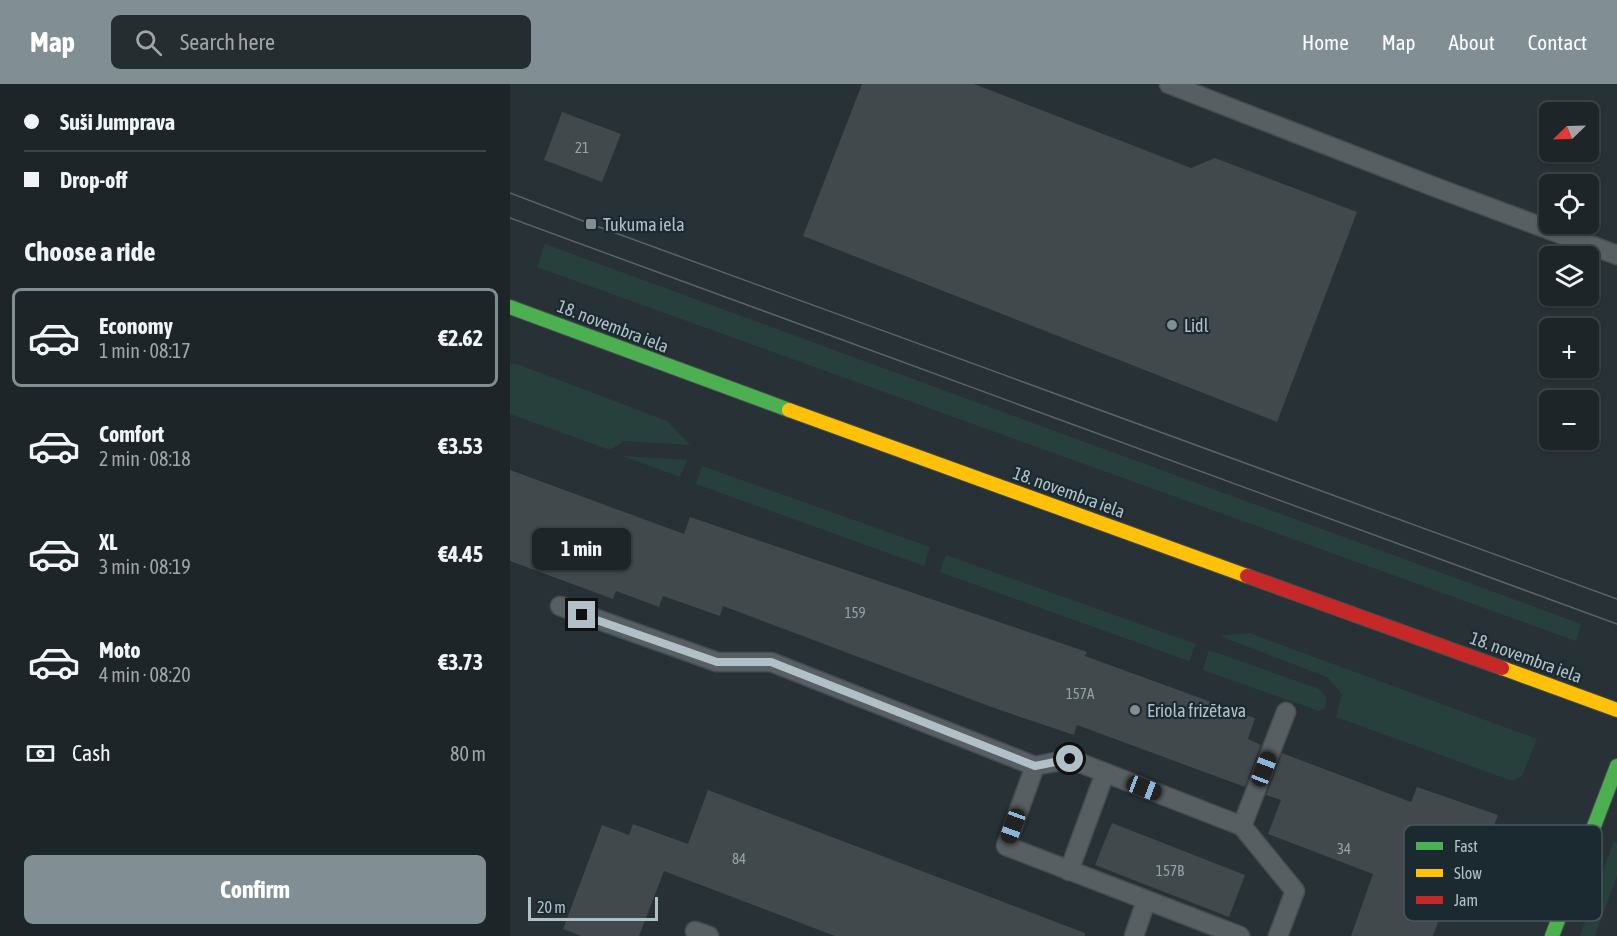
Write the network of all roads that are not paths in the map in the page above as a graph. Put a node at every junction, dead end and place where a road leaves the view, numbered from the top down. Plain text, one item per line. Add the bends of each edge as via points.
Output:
1 (1169, 84) edge
2 (1617, 255) edge
3 (510, 307) edge
4 (560, 606) dead end
5 (1617, 710) edge
6 (1286, 712) dead end
7 (1035, 766) junction
8 (1617, 766) edge
9 (1105, 773) junction
10 (1594, 825) edge
11 (1242, 826) junction
12 (1069, 871) junction
13 (1146, 901) junction
14 (1558, 921) edge
15 (1134, 936) edge
16 (1240, 936) edge
17 (1278, 936) edge
18 (1552, 936) edge

1 - 2 lane
3 - 5 main road, 18. novembra iela
4 - 7 lane via 717,662 771,662
6 - 11 lane
7 - 9 lane via 1070,759
7 - 12 lane via 1006,846
8 - 10 main road
9 - 11 lane
9 - 12 lane
11 - 17 lane via 1295,891
12 - 13 lane
13 - 15 lane
13 - 16 lane
14 - 18 main road

